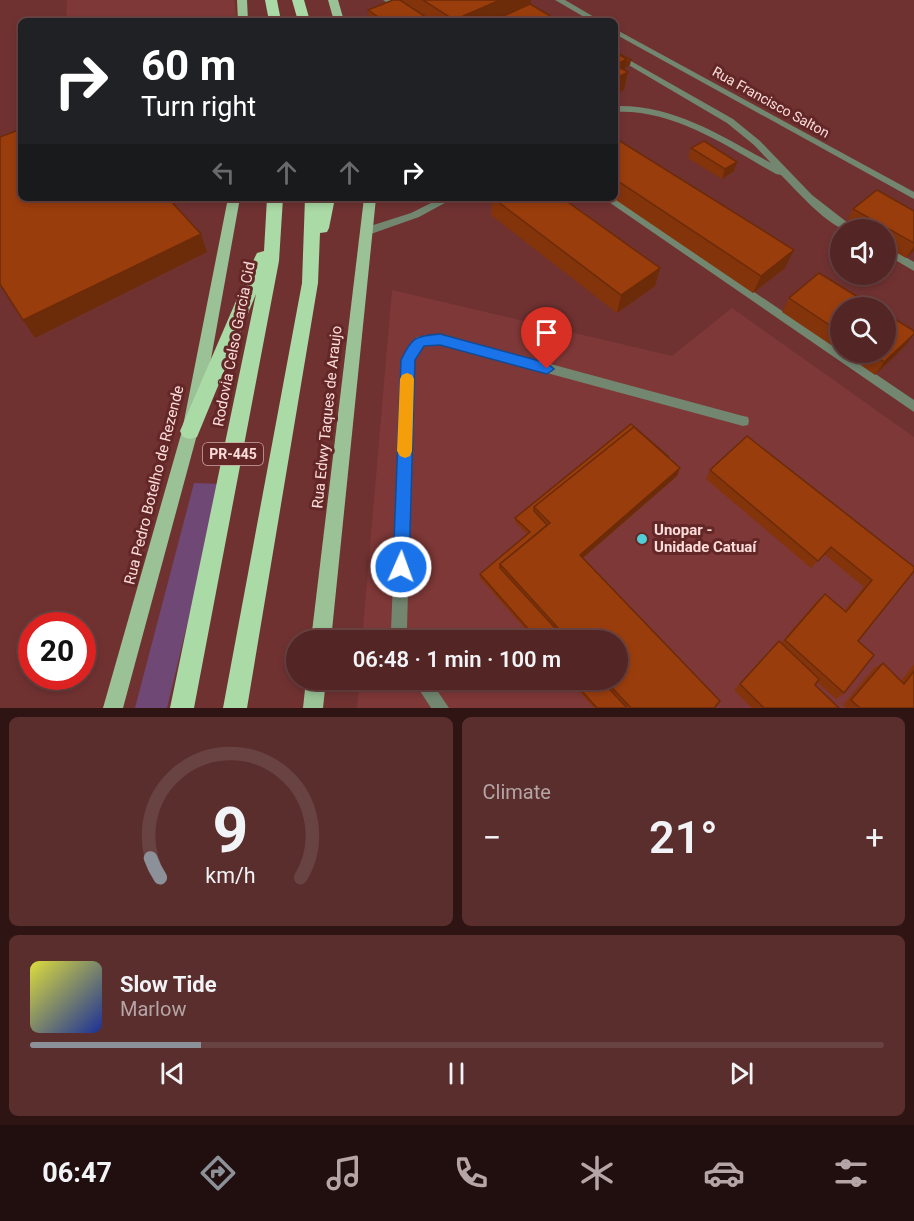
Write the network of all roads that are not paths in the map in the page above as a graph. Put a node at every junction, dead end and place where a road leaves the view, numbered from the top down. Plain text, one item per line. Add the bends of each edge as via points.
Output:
1 (242, 0) edge
2 (271, 0) edge
3 (298, 0) edge
4 (333, 0) edge
5 (387, 0) edge
6 (559, 0) edge
7 (243, 18) edge
8 (274, 18) edge
9 (303, 18) edge
10 (338, 18) edge
11 (417, 18) edge
12 (592, 18) edge
13 (618, 33) edge
14 (618, 56) edge
15 (618, 109) edge
16 (788, 176) junction
17 (914, 196) edge
18 (233, 201) edge
19 (276, 201) edge
20 (313, 201) edge
21 (326, 201) edge
22 (370, 201) edge
23 (443, 201) edge
24 (612, 201) edge
25 (836, 219) edge
26 (368, 231) junction
27 (272, 236) junction
28 (896, 256) edge
29 (914, 267) edge
30 (310, 283) junction
31 (914, 407) edge
32 (743, 421) dead end
33 (190, 431) junction
34 (322, 630) edge
35 (399, 630) edge
36 (428, 690) edge
37 (113, 708) edge
38 (182, 708) edge
39 (235, 708) edge
40 (441, 708) edge

1 - 7 main road
2 - 8 highway
3 - 9 highway
4 - 10 main road
5 - 11 street
6 - 12 street
13 - 17 street, Rua Francisco Salton
14 - 16 street via 730,121
15 - 16 street via 647,110 674,117
16 - 25 street
18 - 33 main road, Rua Pedro Botelho de Rezende
19 - 27 highway, Rodovia Celso Garcia Cid / PR-445
20 - 30 highway, PR-445
21 - 30 highway
22 - 26 main road, Rua Edwy Taques de Araujo
23 - 26 street
24 - 31 street
26 - 34 main road, Rua Edwy Taques de Araujo
27 - 33 highway
27 - 38 highway, Rodovia Celso Garcia Cid / PR-445 via 271,261
28 - 29 street
30 - 39 highway, PR-445
32 - 35 street via 440,339 421,340 408,360
33 - 37 main road, Rua Pedro Botelho de Rezende
36 - 40 street

